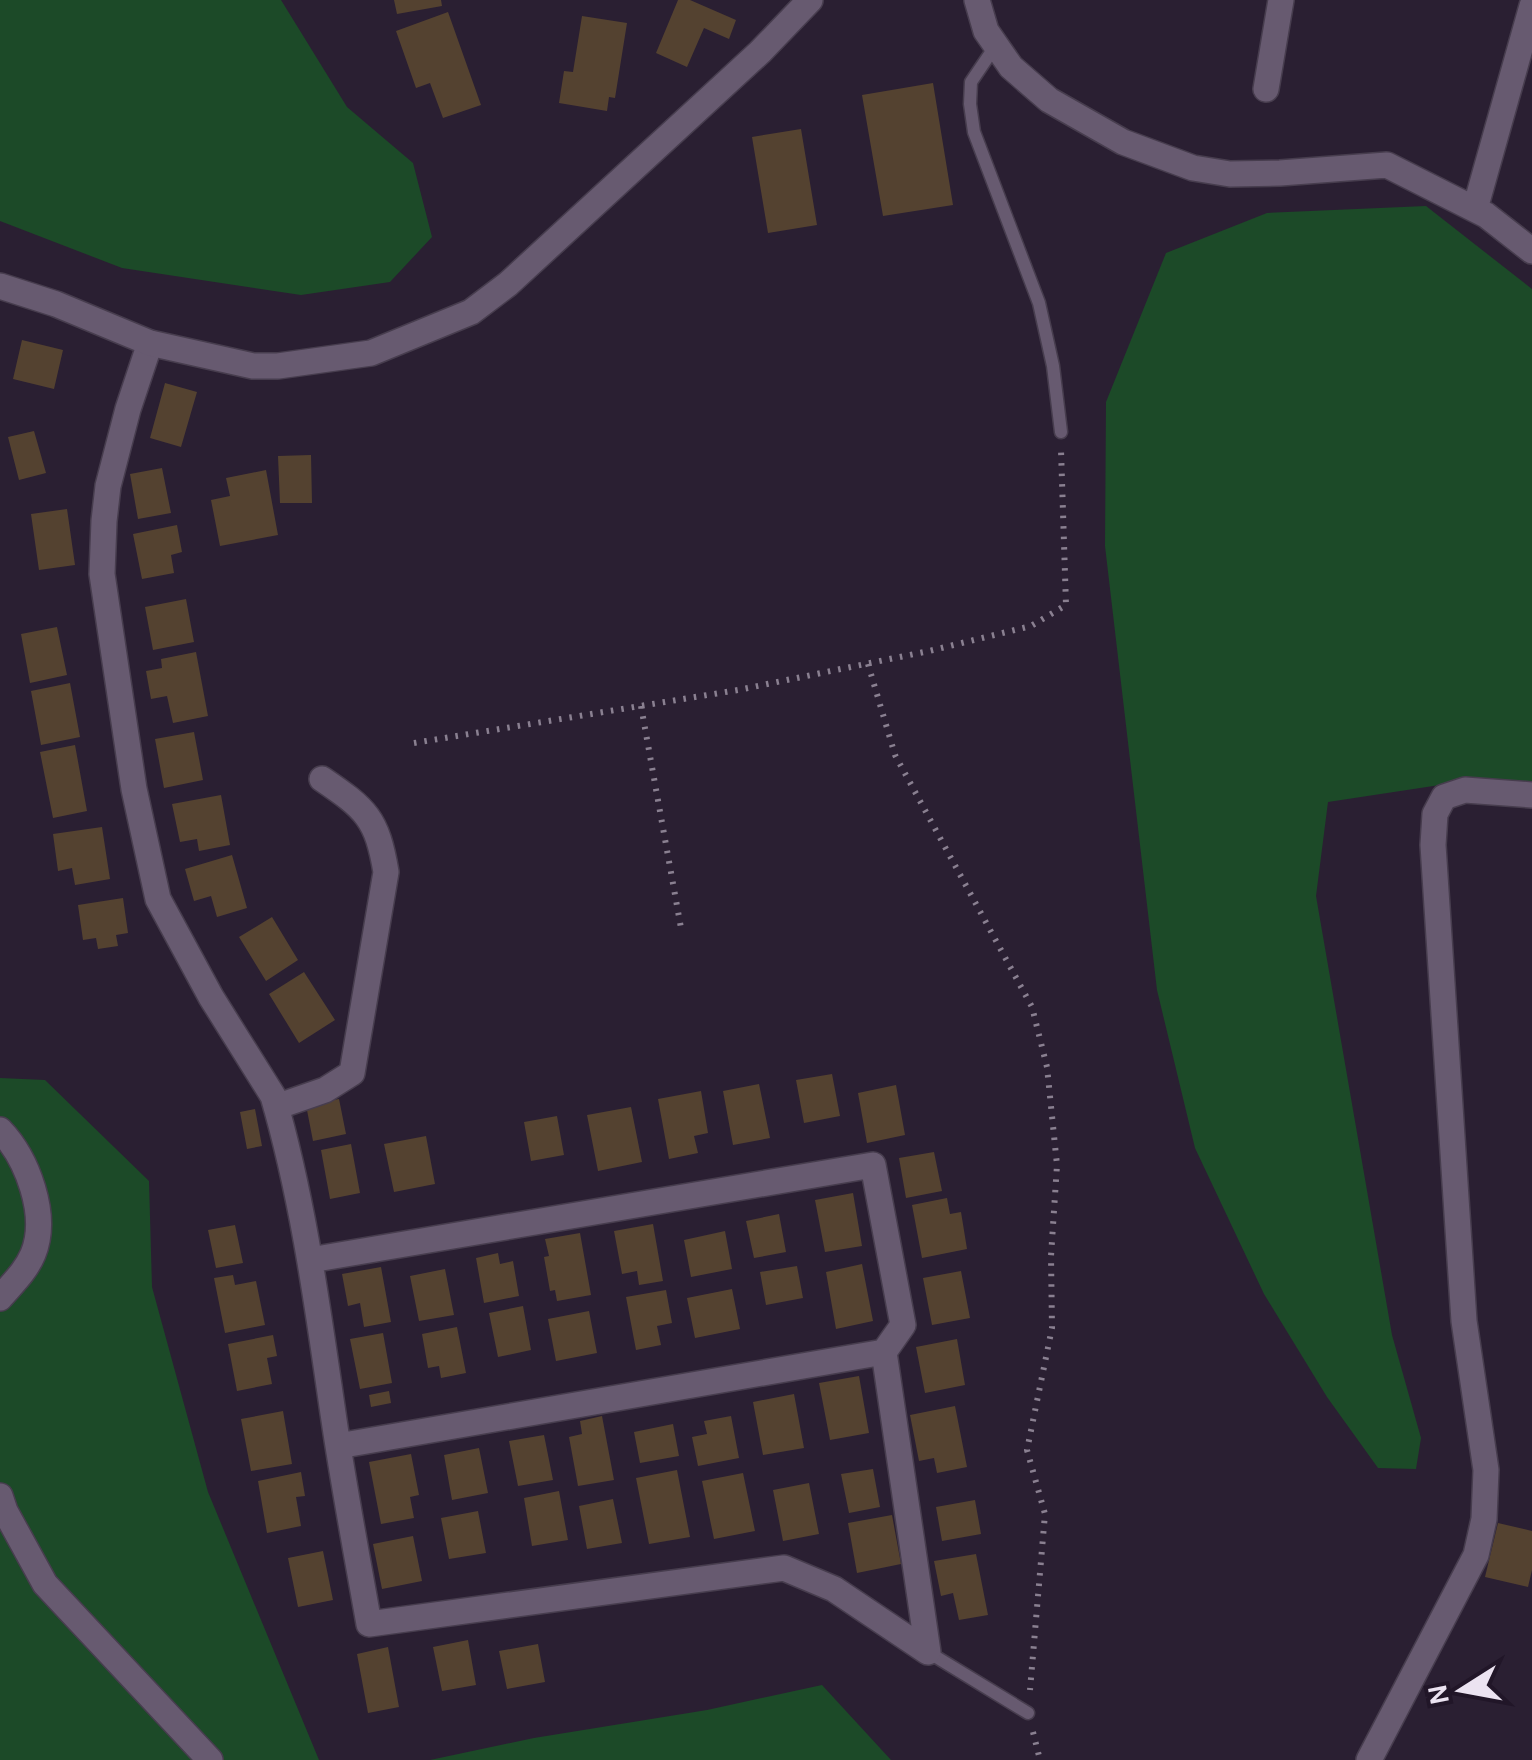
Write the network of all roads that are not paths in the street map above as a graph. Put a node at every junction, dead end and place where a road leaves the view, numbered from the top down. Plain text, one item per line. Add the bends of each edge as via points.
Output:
1 (810, 0) edge
2 (977, 0) edge
3 (1281, 0) edge
4 (1532, 6) edge
5 (996, 45) junction
6 (1266, 89) dead end
7 (1475, 209) junction
8 (1532, 251) edge
9 (0, 286) edge
10 (150, 343) junction
11 (1061, 432) road end
12 (322, 779) dead end
13 (1532, 795) edge
14 (276, 1107) junction
15 (0, 1130) edge
16 (310, 1260) junction
17 (0, 1298) edge
18 (884, 1352) junction
19 (338, 1446) junction
20 (0, 1496) edge
21 (928, 1652) junction
22 (1028, 1713) road end
23 (210, 1760) edge
24 (1369, 1760) edge

1 - 10 street via 471,312 371,353 278,366
2 - 5 street
3 - 6 street
4 - 7 street
5 - 7 street via 1049,100 1155,156 1230,174 1387,165
5 - 11 lane via 972,82 974,132 1039,303
7 - 8 street
9 - 10 street
10 - 14 street via 108,486 102,574 134,789 158,899
12 - 14 street via 360,805 374,826 386,872 352,1073
13 - 24 street via 1466,790 1444,797 1435,814 1464,1322 1486,1470 1484,1519 1476,1554
14 - 16 street
15 - 17 street via 32,1182 39,1231 33,1254
16 - 18 street via 873,1164 903,1325
16 - 19 street
18 - 19 street
18 - 21 street
19 - 21 street via 369,1624 784,1568 834,1588
20 - 23 street via 45,1584
21 - 22 lane

